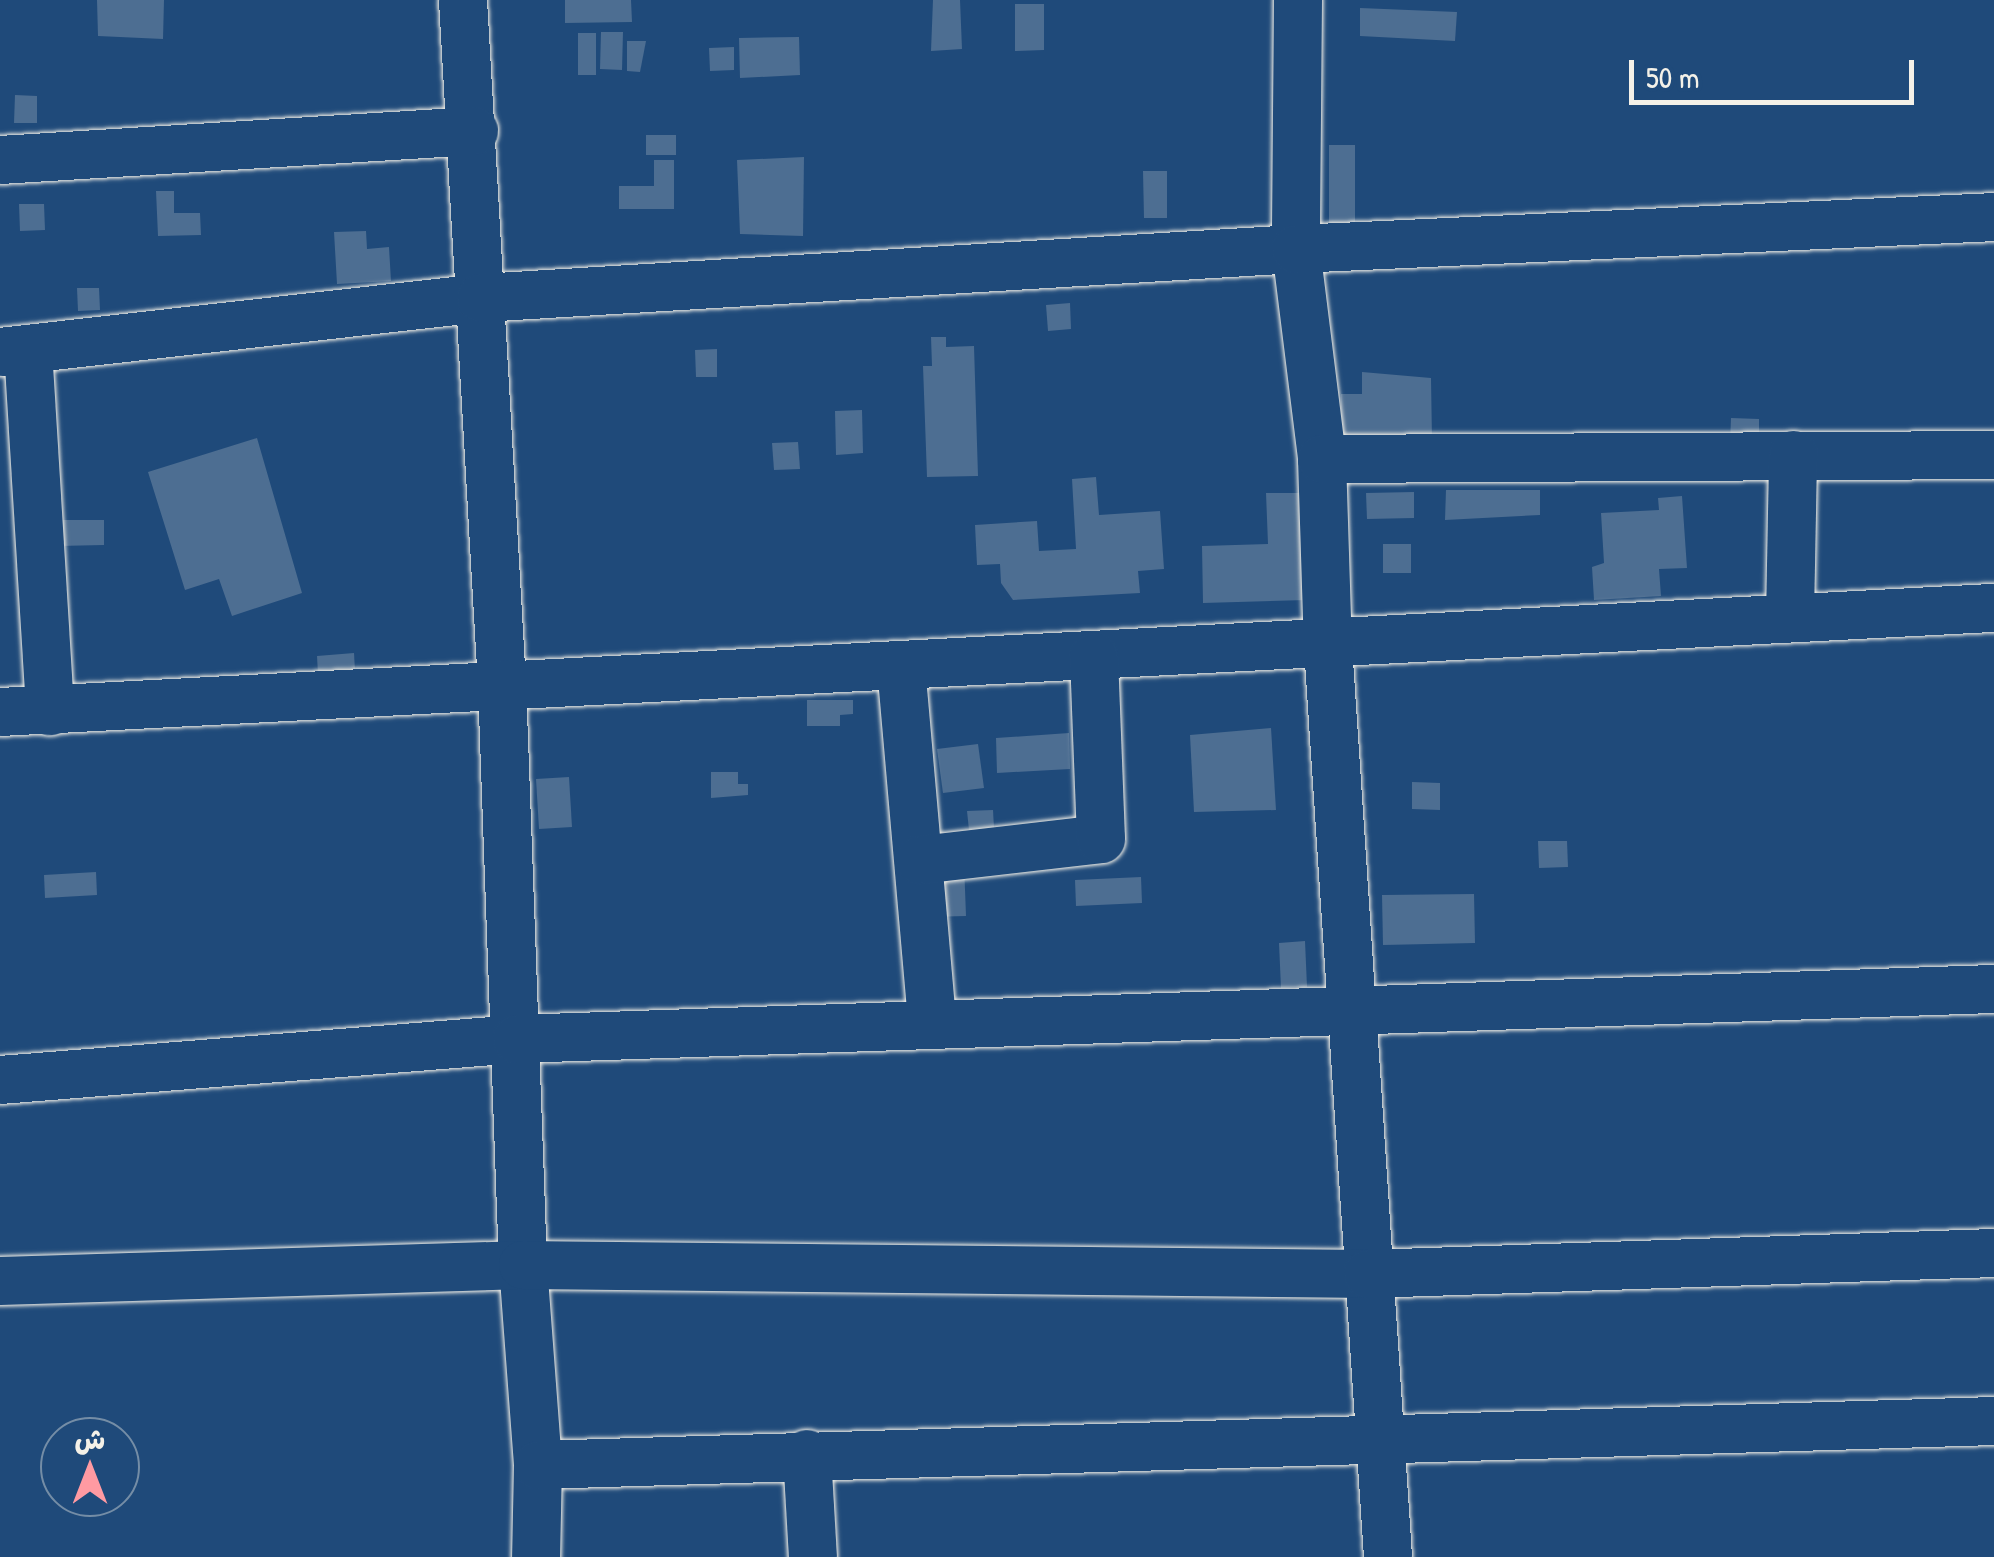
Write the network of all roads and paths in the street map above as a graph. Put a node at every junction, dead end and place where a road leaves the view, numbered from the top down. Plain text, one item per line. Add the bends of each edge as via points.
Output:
1 (463, 0) edge
2 (1298, 0) edge
3 (474, 131) junction
4 (0, 160) edge
5 (1994, 218) edge
6 (1296, 248) junction
7 (481, 298) junction
8 (14, 351) edge
9 (1793, 456) junction
10 (1994, 456) edge
11 (1322, 458) junction
12 (1994, 608) edge
13 (1790, 618) junction
14 (1328, 646) junction
15 (1094, 657) junction
16 (901, 666) junction
17 (502, 684) junction
18 (50, 711) junction
19 (0, 712) edge
20 (920, 860) junction
21 (1994, 990) edge
22 (1353, 1010) junction
23 (932, 1021) junction
24 (517, 1038) junction
25 (0, 1080) edge
26 (1994, 1253) edge
27 (524, 1265) junction
28 (1368, 1274) junction
29 (0, 1281) edge
30 (1994, 1422) edge
31 (1376, 1438) junction
32 (806, 1454) junction
33 (538, 1465) junction
34 (536, 1557) edge
35 (814, 1557) edge
36 (1388, 1557) edge

1 - 3 street
2 - 6 street
3 - 4 street
3 - 7 street
5 - 6 street
6 - 7 street
6 - 11 street
7 - 8 street
7 - 17 street
8 - 18 street
9 - 10 street
9 - 11 street
9 - 13 street
11 - 14 street
12 - 13 street
13 - 14 street
14 - 15 street
14 - 22 street
15 - 16 street
15 - 20 street via 1101,839
16 - 17 street
16 - 20 street
17 - 18 street
17 - 24 street
18 - 19 street
20 - 23 street
21 - 22 street
22 - 23 street
22 - 28 street
23 - 24 street
24 - 25 street
24 - 27 street
26 - 28 street
27 - 28 street
27 - 29 street
27 - 33 street
28 - 31 street
30 - 31 street
31 - 32 street
31 - 36 street
32 - 33 street
32 - 35 street
33 - 34 street

